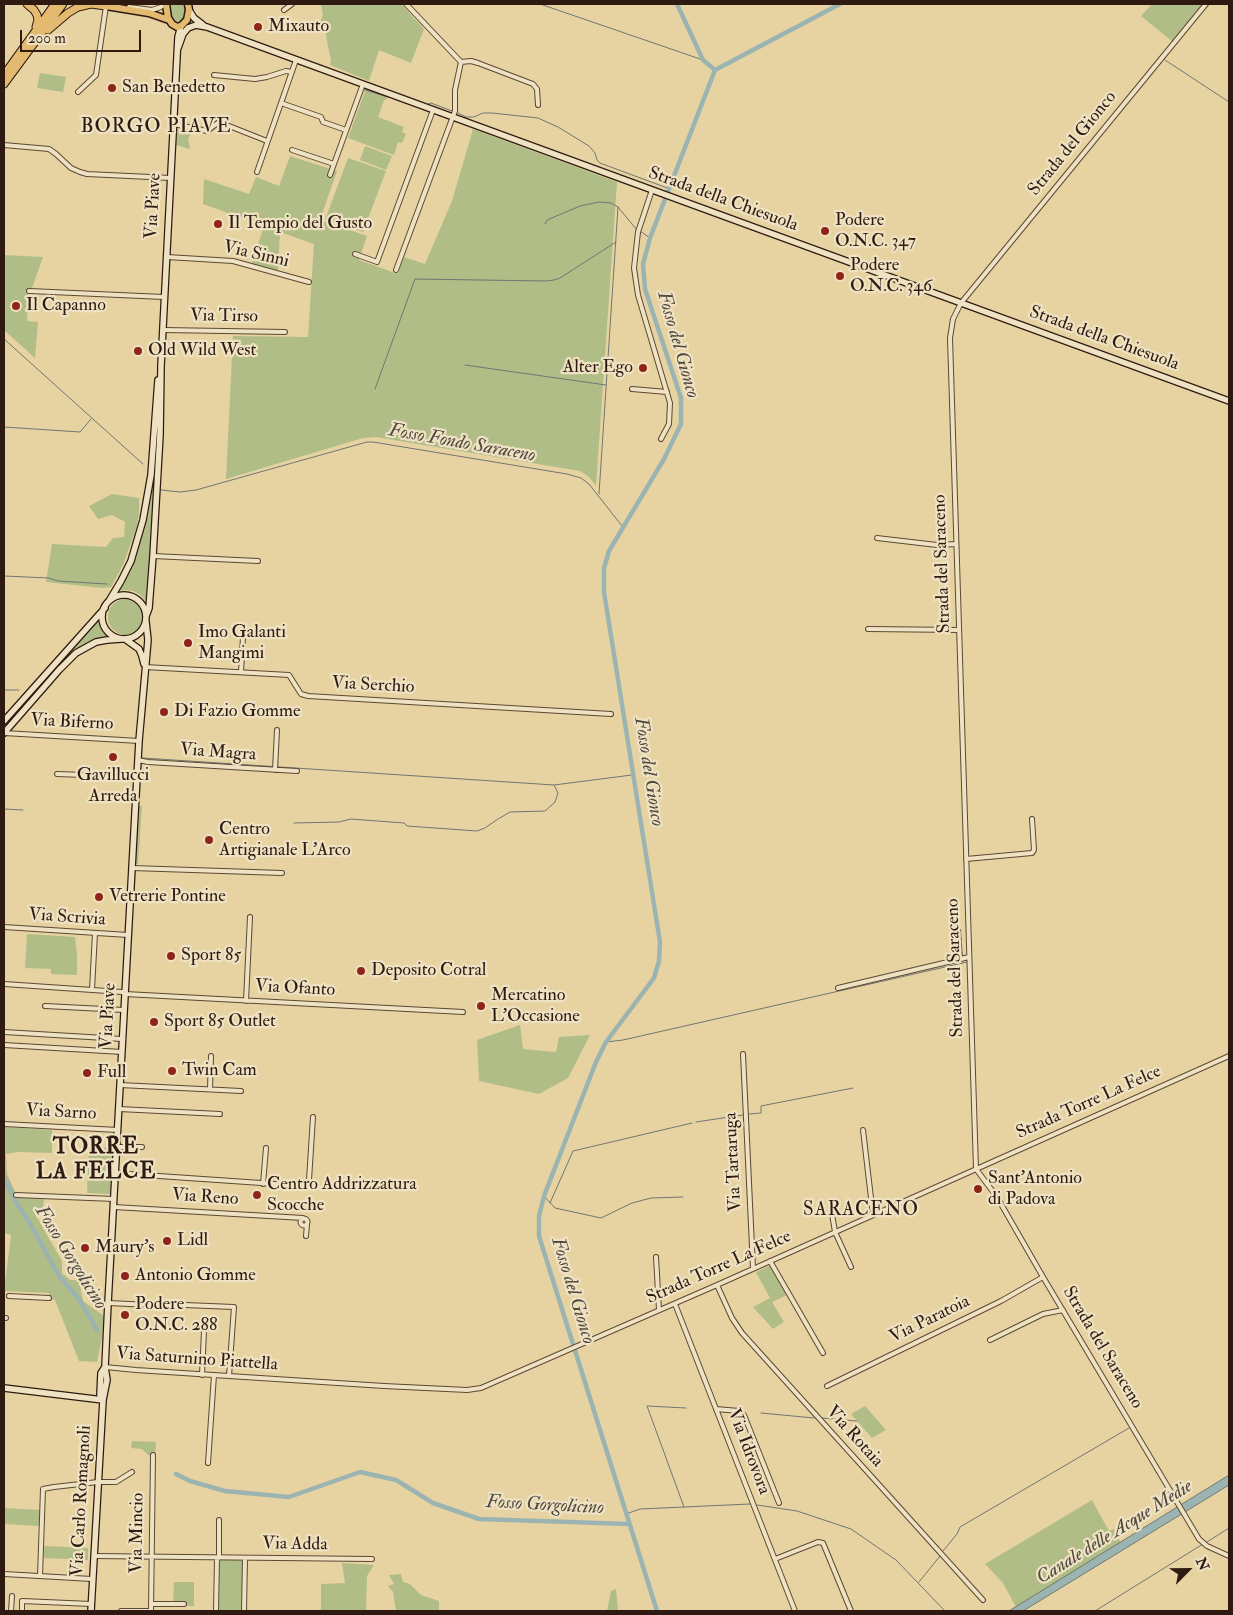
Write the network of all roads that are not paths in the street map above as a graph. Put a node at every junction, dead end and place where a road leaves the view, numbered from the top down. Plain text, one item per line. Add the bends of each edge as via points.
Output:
1 (28, 4) edge
2 (55, 4) edge
3 (63, 4) edge
4 (166, 4) edge
5 (292, 4) edge
6 (406, 4) edge
7 (1206, 4) edge
8 (106, 6) junction
9 (188, 6) edge
10 (33, 7) edge
11 (284, 10) dead end
12 (170, 22) junction
13 (182, 25) junction
14 (196, 25) junction
15 (207, 27) junction
16 (30, 39) junction
17 (178, 48) junction
18 (28, 53) junction
19 (296, 60) junction
20 (461, 62) junction
21 (292, 72) junction
22 (4, 75) edge
23 (214, 75) dead end
24 (4, 84) edge
25 (363, 84) junction
26 (78, 92) dead end
27 (281, 103) junction
28 (538, 104) dead end
29 (433, 110) junction
30 (454, 117) junction
31 (174, 124) junction
32 (346, 130) junction
33 (268, 141) junction
34 (4, 145) edge
35 (292, 150) dead end
36 (334, 164) junction
37 (256, 172) dead end
38 (330, 175) dead end
39 (171, 178) junction
40 (652, 190) junction
41 (355, 254) dead end
42 (166, 257) junction
43 (396, 270) dead end
44 (309, 282) dead end
45 (29, 291) dead end
46 (164, 297) junction
47 (961, 302) junction
48 (163, 330) junction
49 (285, 332) dead end
50 (161, 366) junction
51 (632, 389) dead end
52 (667, 392) junction
53 (1229, 400) edge
54 (661, 439) dead end
55 (876, 538) dead end
56 (956, 544) junction
57 (153, 556) junction
58 (258, 561) dead end
59 (109, 601) junction
60 (104, 608) junction
61 (146, 619) junction
62 (868, 629) dead end
63 (959, 630) junction
64 (243, 636) dead end
65 (123, 639) junction
66 (145, 667) junction
67 (241, 672) junction
68 (611, 714) dead end
69 (4, 721) edge
70 (277, 730) dead end
71 (4, 733) edge
72 (139, 741) junction
73 (138, 760) junction
74 (275, 770) junction
75 (297, 771) dead end
76 (57, 774) dead end
77 (137, 777) junction
78 (1032, 819) dead end
79 (966, 859) junction
80 (132, 868) junction
81 (282, 873) dead end
82 (250, 918) dead end
83 (4, 927) edge
84 (958, 931) dead end
85 (95, 933) junction
86 (128, 936) junction
87 (969, 957) junction
88 (960, 959) junction
89 (4, 984) edge
90 (838, 988) dead end
91 (92, 990) junction
92 (125, 994) junction
93 (246, 1001) junction
94 (45, 1006) dead end
95 (124, 1010) junction
96 (463, 1012) dead end
97 (4, 1032) edge
98 (122, 1039) junction
99 (4, 1045) edge
100 (122, 1052) junction
101 (743, 1054) dead end
102 (211, 1056) dead end
103 (1229, 1056) edge
104 (120, 1085) junction
105 (210, 1089) junction
106 (240, 1091) dead end
107 (119, 1110) junction
108 (220, 1114) dead end
109 (313, 1117) dead end
110 (4, 1124) edge
111 (118, 1130) junction
112 (863, 1130) dead end
113 (117, 1147) junction
114 (142, 1147) dead end
115 (266, 1148) dead end
116 (976, 1169) junction
117 (115, 1173) junction
118 (263, 1184) junction
119 (16, 1195) dead end
120 (114, 1199) junction
121 (114, 1206) junction
122 (832, 1214) dead end
123 (872, 1215) junction
124 (294, 1219) junction
125 (303, 1224) junction
126 (835, 1232) junction
127 (306, 1236) dead end
128 (656, 1257) dead end
129 (770, 1260) junction
130 (753, 1268) junction
131 (851, 1268) dead end
132 (1043, 1277) junction
133 (717, 1285) junction
134 (8, 1296) dead end
135 (49, 1298) dead end
136 (108, 1303) junction
137 (675, 1304) junction
138 (151, 1305) dead end
139 (185, 1305) dead end
140 (659, 1310) junction
141 (1063, 1310) junction
142 (204, 1331) dead end
143 (990, 1340) dead end
144 (823, 1353) dead end
145 (105, 1367) junction
146 (202, 1375) junction
147 (214, 1375) junction
148 (229, 1376) junction
149 (286, 1380) joint
150 (827, 1386) dead end
151 (4, 1388) edge
152 (103, 1400) junction
153 (716, 1409) junction
154 (152, 1454) dead end
155 (208, 1463) dead end
156 (132, 1472) dead end
157 (98, 1482) junction
158 (779, 1503) dead end
159 (219, 1520) dead end
160 (94, 1556) junction
161 (1229, 1556) edge
162 (151, 1557) junction
163 (218, 1558) junction
164 (245, 1558) junction
165 (372, 1559) dead end
166 (775, 1559) junction
167 (4, 1574) edge
168 (40, 1576) junction
169 (92, 1579) junction
170 (12, 1596) dead end
171 (983, 1600) dead end
172 (91, 1604) junction
173 (151, 1604) junction
174 (184, 1604) dead end
175 (11, 1611) edge
176 (22, 1611) edge
177 (91, 1611) edge
178 (121, 1611) edge
179 (151, 1611) edge
180 (216, 1611) edge
181 (244, 1611) edge
182 (795, 1611) edge
183 (851, 1611) edge

1 - 10 highway
2 - 16 highway
3 - 18 highway
4 - 8 street via 154,10
4 - 12 main road
5 - 11 street
6 - 20 street
7 - 47 street, Strada del Gionco
8 - 12 main road via 149,12
8 - 18 highway via 88,4 72,10
8 - 26 street via 96,75
9 - 13 main road via 188,18
9 - 15 main road, Strada della Chiesuola via 197,20
10 - 16 highway via 38,20
12 - 13 main road via 177,27
12 - 17 main road, Via Piave
13 - 14 main road, Strada della Chiesuola
13 - 17 main road, Via Piave
14 - 15 main road, Strada della Chiesuola
14 - 17 main road via 185,31
15 - 19 main road, Strada della Chiesuola
16 - 22 highway
17 - 31 main road, Via Piave
18 - 24 highway
19 - 21 street
19 - 25 main road, Strada della Chiesuola
20 - 28 street via 478,63 533,84 537,89
20 - 30 street via 455,89
21 - 23 street via 255,79
21 - 27 street
25 - 29 main road, Strada della Chiesuola
25 - 32 street
27 - 32 street
27 - 33 street
29 - 30 main road, Strada della Chiesuola
29 - 41 street via 377,262
30 - 40 main road, Strada della Chiesuola
30 - 43 street
31 - 33 street via 207,131 219,122
31 - 39 main road, Via Piave
32 - 36 street
33 - 37 street
34 - 39 street via 49,149 82,173
35 - 36 street
36 - 38 street
39 - 42 main road, Via Piave
40 - 47 main road, Strada della Chiesuola
40 - 52 street via 637,235 634,268 638,295
42 - 44 street, Via Sinni via 232,261
42 - 46 main road, Via Piave
45 - 46 street
46 - 48 main road, Via Piave
47 - 53 main road, Strada della Chiesuola
47 - 56 street, Strada del Saraceno via 950,334
48 - 49 street, Via Tirso
48 - 50 main road, Via Piave
50 - 57 main road, Via Piave
50 - 59 main road, Via Piave via 143,520 129,565
51 - 52 street
52 - 54 street via 670,419
55 - 56 street
56 - 63 street, Strada del Saraceno
57 - 58 street
57 - 61 main road, Via Piave
59 - 60 main road
59 - 61 main road via 122,595 135,598 145,609
60 - 65 main road via 105,627 109,633
60 - 69 main road
61 - 65 main road via 141,632
61 - 66 main road, Via Piave
62 - 63 street
63 - 79 street, Strada del Saraceno
64 - 67 street
65 - 66 main road via 137,647
65 - 71 main road via 96,642 76,653
66 - 67 street, Via Serchio
66 - 72 main road, Via Piave
67 - 68 street, Via Serchio via 289,675 300,694 308,696
70 - 74 street
71 - 72 street, Via Biferno
72 - 73 main road, Via Piave
73 - 74 street, Via Magra
73 - 77 main road, Via Piave
74 - 75 street, Via Magra
76 - 77 street
77 - 80 main road, Via Piave
78 - 79 street via 1034,850 1031,854
79 - 87 street, Strada del Saraceno
80 - 81 street
80 - 86 main road, Via Piave
82 - 93 street
83 - 85 street, Via Scrivia
84 - 88 street
85 - 86 street, Via Scrivia
85 - 91 street
86 - 92 main road, Via Piave
87 - 88 street
87 - 116 street, Strada del Saraceno
88 - 90 street
89 - 91 street, Via Ofanto
91 - 92 street, Via Ofanto
92 - 93 street, Via Ofanto
92 - 95 main road, Via Piave
93 - 96 street, Via Ofanto
94 - 95 street
95 - 98 main road, Via Piave
97 - 98 street
98 - 100 main road, Via Piave
99 - 100 street
100 - 104 main road, Via Piave
101 - 130 street, Via Tartaruga
102 - 105 street
103 - 116 street, Strada Torre La Felce
104 - 105 street
104 - 107 main road, Via Piave
105 - 106 street
107 - 108 street
107 - 111 main road, Via Piave
109 - 118 street via 308,1184
110 - 111 street, Via Sarno
111 - 113 main road, Via Piave
112 - 123 street
113 - 114 street
113 - 117 main road, Via Piave
115 - 118 street
116 - 123 street, Strada Torre La Felce
116 - 132 street, Strada del Saraceno via 997,1197
117 - 118 street
117 - 120 main road, Via Piave
119 - 120 street
120 - 121 main road, Via Piave
121 - 124 street, Via Reno
121 - 136 main road, Via Piave
122 - 126 street
123 - 126 street, Strada Torre La Felce
124 - 125 street, Via Reno
124 - 125 street, Via Reno via 307,1220
125 - 127 street
126 - 129 street, Strada Torre La Felce
126 - 131 street
128 - 140 street
129 - 130 street, Strada Torre La Felce
129 - 144 street
130 - 133 street, Strada Torre La Felce
132 - 141 street, Strada del Saraceno
132 - 150 street, Via Paratoia via 1001,1301
133 - 137 street, Strada Torre La Felce
133 - 171 street, Via Rotaia via 739,1330
134 - 135 street
136 - 138 street
136 - 145 main road, Via Piave
137 - 140 street, Strada Torre La Felce
137 - 153 street, Via Idrovora
139 - 148 street via 234,1307
140 - 149 street, Strada Torre La Felce via 494,1383 467,1390
141 - 143 street via 1042,1315
141 - 161 street, Strada del Saraceno via 1202,1542
142 - 146 street
145 - 146 street, Via Saturnino Piattella
145 - 152 main road, Via Piave via 101,1373 100,1395
146 - 147 street, Via Saturnino Piattella
147 - 148 street, Via Saturnino Piattella
147 - 155 street
148 - 149 street, Via Saturnino Piattella
151 - 152 main road
152 - 157 main road, Via Carlo Romagnoli
153 - 158 street via 744,1415
153 - 166 street, Via Idrovora
154 - 162 street, Via Mincio
156 - 157 street via 116,1482
157 - 160 main road, Via Carlo Romagnoli
157 - 168 street via 43,1490
159 - 163 street
160 - 162 street, Via Adda
160 - 169 main road, Via Carlo Romagnoli
162 - 163 street, Via Adda
162 - 173 street, Via Mincio
163 - 164 street, Via Adda
163 - 180 street
164 - 165 street, Via Adda
164 - 181 street
166 - 182 street, Via Idrovora
166 - 183 street via 823,1543
167 - 168 street
168 - 169 street
169 - 172 main road, Via Carlo Romagnoli
170 - 175 street
172 - 176 street via 22,1601
172 - 177 main road, Via Carlo Romagnoli
173 - 174 street
173 - 179 street, Via Mincio
178 - 179 street

